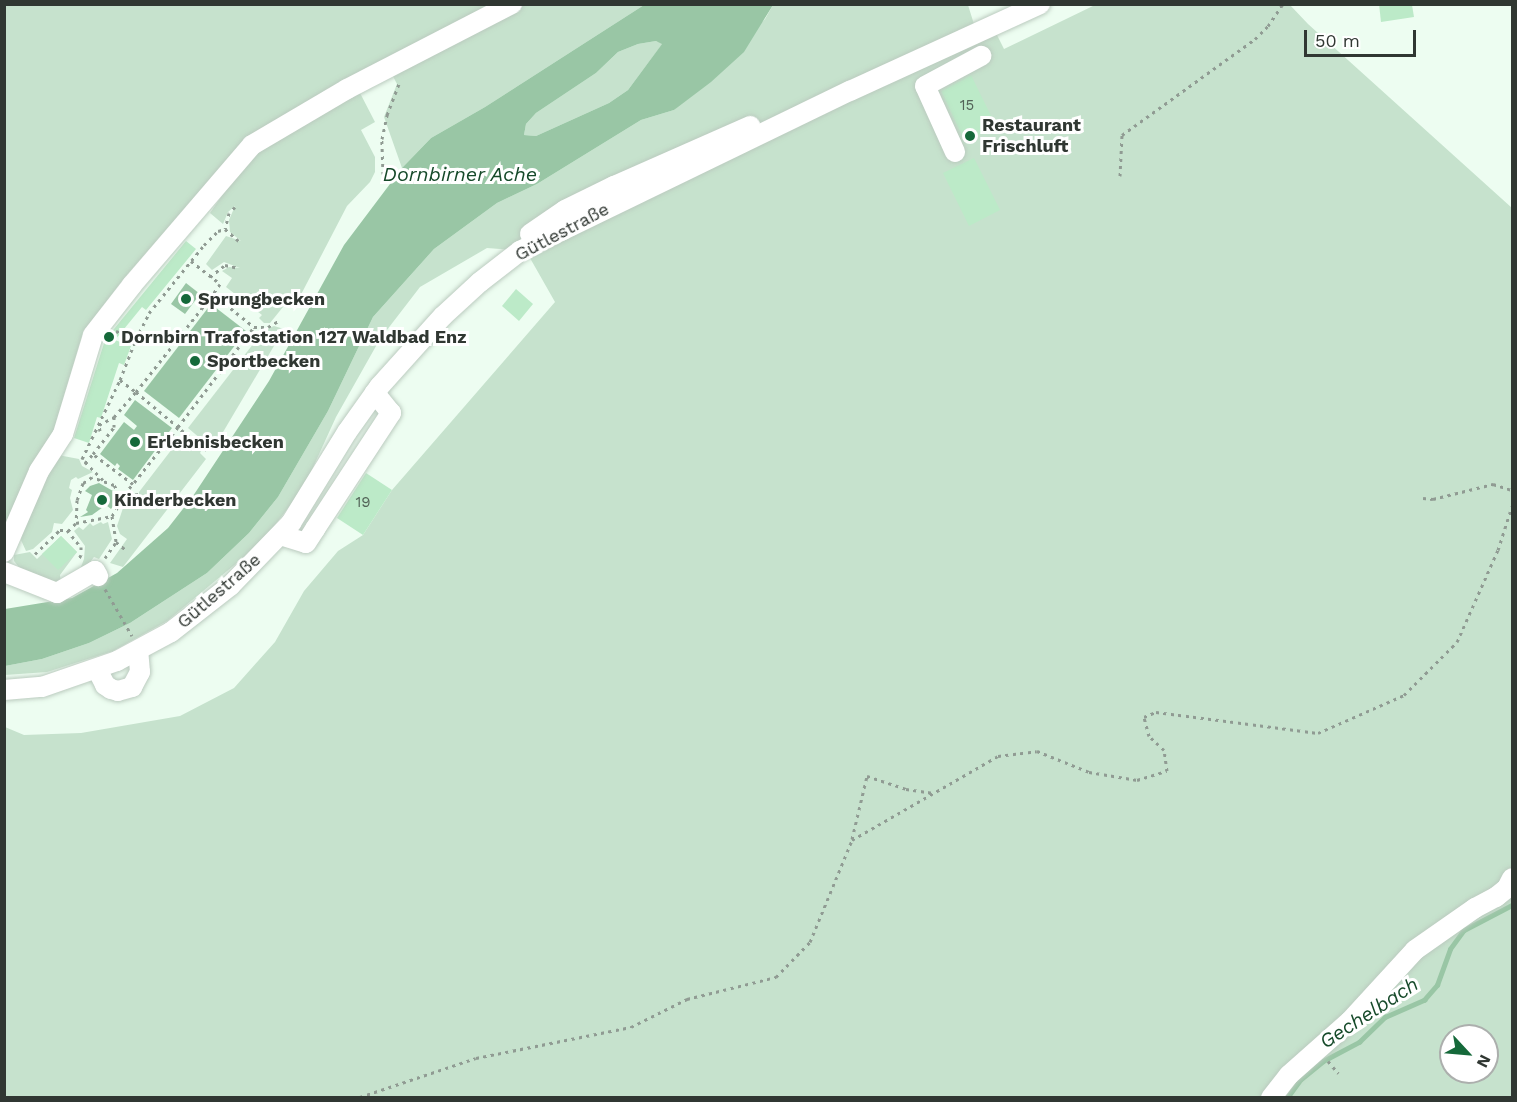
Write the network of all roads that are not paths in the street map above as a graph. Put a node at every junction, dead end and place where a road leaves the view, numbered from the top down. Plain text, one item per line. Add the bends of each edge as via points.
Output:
1 (512, 4) edge
2 (1040, 4) edge
3 (981, 56) dead end
4 (955, 152) dead end
5 (375, 393) junction
6 (280, 536) junction
7 (4, 552) edge
8 (100, 569) road end
9 (4, 572) edge
10 (135, 643) junction
11 (97, 669) junction
12 (4, 690) edge
13 (1512, 878) edge
14 (1271, 1098) edge

1 - 7 street via 347,89 252,145 93,335 63,434 39,471
2 - 5 street, Gütlestraße via 802,113 520,251 443,316
3 - 4 street via 924,86
5 - 6 street, Gütlestraße
5 - 6 street via 391,413 306,543
6 - 10 street, Gütlestraße via 208,605 171,632
8 - 9 street via 57,593
10 - 11 street, Gütlestraße
10 - 11 street via 140,672 132,687 111,689
11 - 12 street, Gütlestraße via 42,687
13 - 14 street via 1496,897 1415,950 1350,1021 1289,1075

